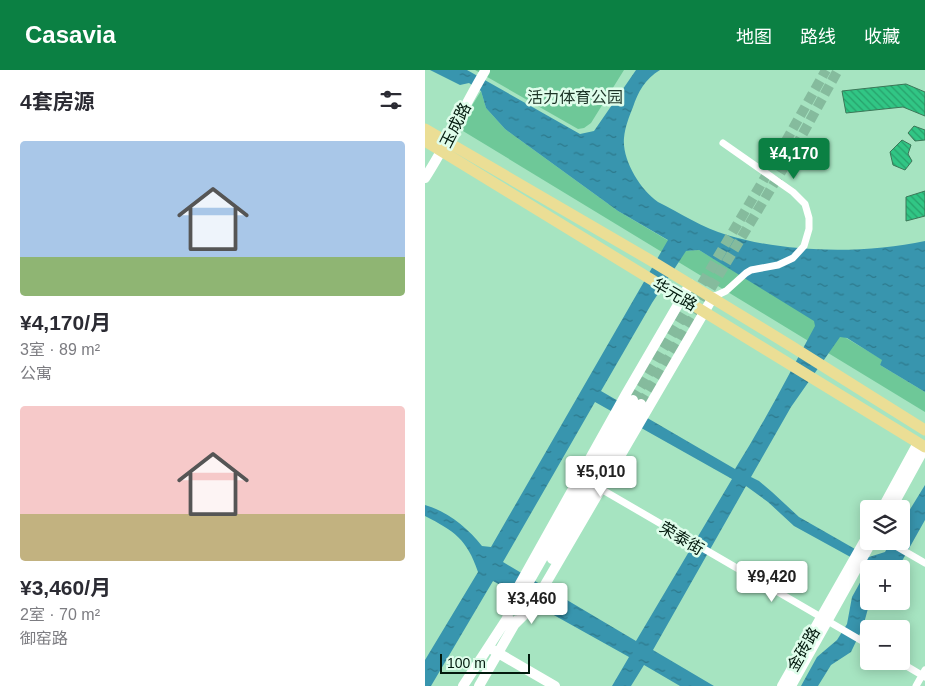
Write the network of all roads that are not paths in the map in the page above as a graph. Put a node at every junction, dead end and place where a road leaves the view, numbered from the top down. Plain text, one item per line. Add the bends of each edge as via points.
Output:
1 (485, 71) edge
2 (425, 129) edge
3 (425, 141) edge
4 (723, 143) dead end
5 (444, 147) junction
6 (425, 178) edge
7 (690, 284) junction
8 (682, 298) junction
9 (713, 298) junction
10 (705, 311) junction
11 (925, 429) edge
12 (923, 446) edge
13 (601, 489) junction
14 (888, 500) edge
15 (896, 500) edge
16 (864, 550) edge
17 (903, 550) edge
18 (925, 563) edge
19 (543, 581) junction
20 (522, 602) junction
21 (824, 620) junction
22 (510, 623) junction
23 (860, 640) edge
24 (487, 648) junction
25 (499, 653) junction
26 (910, 667) edge
27 (924, 674) edge
28 (463, 686) edge
29 (479, 686) edge
30 (555, 686) edge
31 (782, 686) edge
32 (791, 686) edge
33 (916, 686) edge

1 - 5 street, 玉成路
2 - 5 main road, 华元路
3 - 5 main road, 华元路
4 - 9 street via 793,192 805,204 809,229 804,246 793,258 785,263 751,270
5 - 6 street, 玉成路
5 - 7 main road, 华元路
5 - 8 main road, 华元路 via 641,275
7 - 8 street
7 - 9 main road, 华元路
8 - 10 main road, 华元路
8 - 20 street via 527,571
9 - 10 street
9 - 11 main road, 华元路
10 - 12 main road, 华元路
10 - 13 street
11 - 12 main road
12 - 14 street
12 - 15 street
13 - 19 street
13 - 21 street, 荣泰街
16 - 21 street, 金砖路
17 - 18 street
19 - 20 street
19 - 20 street via 637,402
20 - 22 street
20 - 22 street
21 - 23 street, 荣泰街
21 - 31 street, 金砖路
21 - 32 street, 金砖路
22 - 24 street
22 - 25 street
24 - 25 street
24 - 28 street
25 - 29 street
25 - 30 street
26 - 27 street
27 - 33 street

